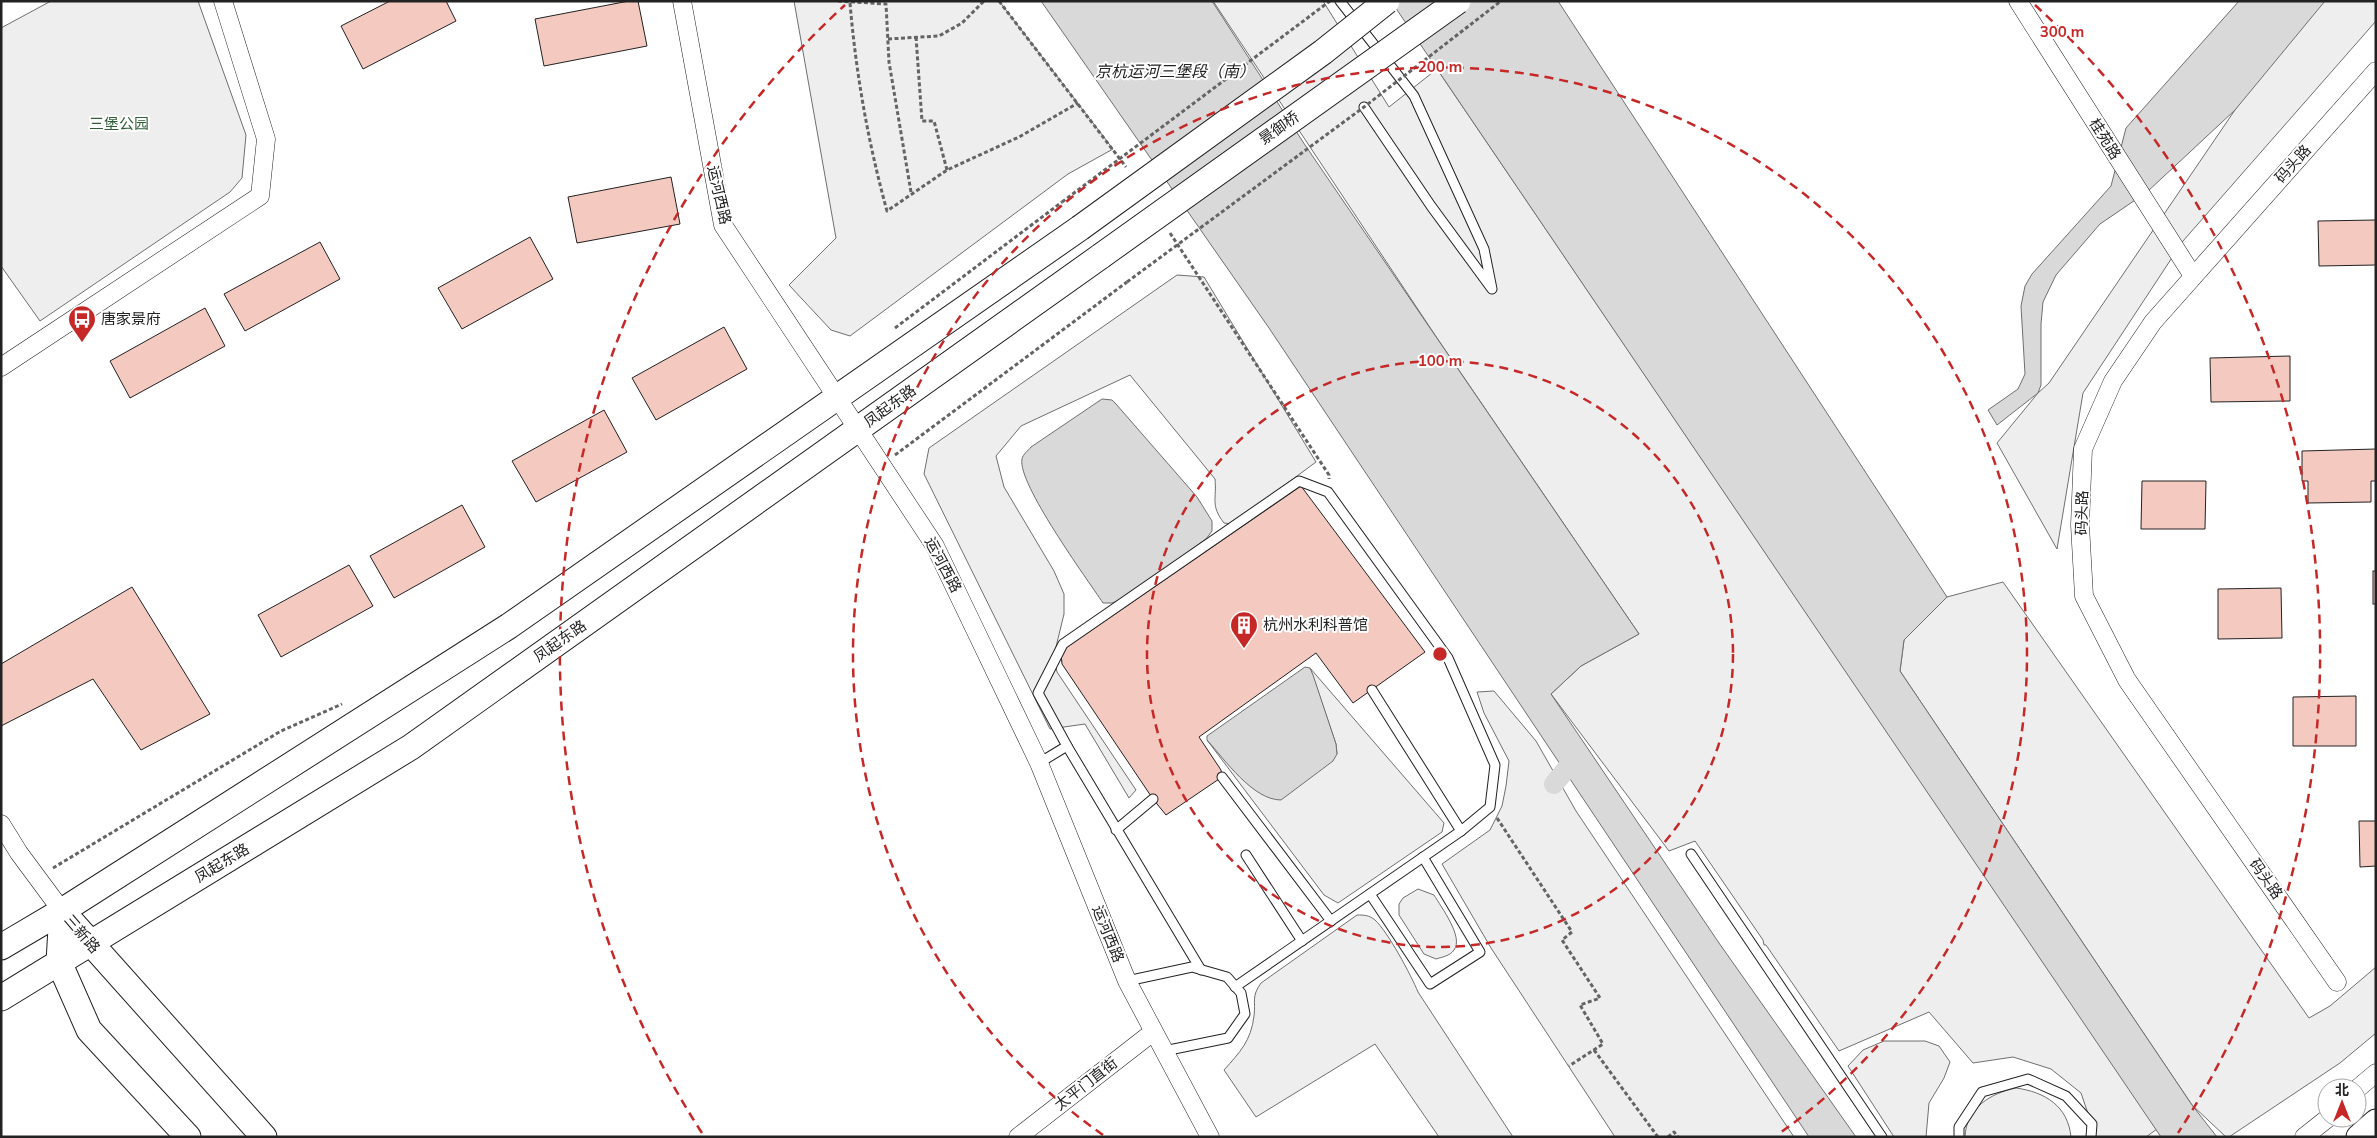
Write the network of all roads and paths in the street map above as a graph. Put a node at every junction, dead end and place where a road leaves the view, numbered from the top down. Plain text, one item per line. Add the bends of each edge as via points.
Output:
1 (223, 1) edge
2 (682, 1) edge
3 (838, 1) edge
4 (984, 1) edge
5 (999, 1) edge
6 (1330, 1) edge
7 (1340, 1) edge
8 (1387, 1) edge
9 (1458, 1) edge
10 (1501, 1) edge
11 (2018, 1) edge
12 (850, 3) junction
13 (916, 37) junction
14 (888, 39) junction
15 (2376, 71) edge
16 (1078, 103) junction
17 (1364, 107) junction
18 (947, 170) junction
19 (1130, 173) dead end
20 (911, 192) junction
21 (1168, 229) dead end
22 (1101, 256) joint
23 (2193, 276) junction
24 (888, 333) dead end
25 (1, 367) edge
26 (836, 398) junction
27 (857, 430) junction
28 (881, 466) junction
29 (1328, 492) junction
30 (1372, 690) dead end
31 (349, 701) dead end
32 (1067, 746) junction
33 (1039, 763) junction
34 (1222, 777) dead end
35 (1153, 799) dead end
36 (1490, 807) junction
37 (1, 824) edge
38 (1116, 830) junction
39 (1461, 831) junction
40 (1691, 854) dead end
41 (1246, 855) dead end
42 (1423, 857) junction
43 (37, 877) junction
44 (1370, 894) junction
45 (62, 911) junction
46 (1331, 921) junction
47 (1302, 941) junction
48 (90, 943) junction
49 (1, 947) edge
50 (59, 962) junction
51 (1200, 970) junction
52 (1127, 981) junction
53 (2337, 982) dead end
54 (1235, 987) junction
55 (1, 998) edge
56 (1153, 1032) junction
57 (1594, 1050) junction
58 (1164, 1051) junction
59 (1568, 1066) dead end
60 (2376, 1122) edge
61 (2317, 1126) edge
62 (188, 1137) edge
63 (264, 1137) edge
64 (1018, 1137) edge
65 (1210, 1137) edge
66 (1658, 1137) edge
67 (1668, 1137) edge
68 (1678, 1137) edge
69 (1882, 1137) edge
70 (1959, 1137) edge
71 (2091, 1137) edge
72 (2304, 1137) edge
73 (2359, 1137) edge

1 - 25 street via 266,139 260,196
2 - 26 street, 运河西路 via 723,225
3 - 12 path
4 - 13 path via 962,23 939,36
5 - 16 path
6 - 24 path, bridge
7 - 17 lane via 1414,96 1484,249 1492,289
8 - 26 main road, bridge via 1315,58 1080,228
9 - 22 main road, 景御桥, bridge
10 - 17 path, bridge
11 - 23 street, 桂苑路
12 - 14 path via 886,4
12 - 20 path via 855,61 866,123 887,211
13 - 14 path
13 - 18 path via 922,121 934,121
14 - 20 path
15 - 23 street, 码头路
16 - 18 path via 1019,138
16 - 19 path
17 - 28 path, bridge
18 - 20 path
21 - 29 path via 1330,475
22 - 27 main road, 凤起东路
23 - 53 street, 码头路 via 2153,322 2113,381 2083,449 2080,525 2084,596 2127,680
26 - 27 street, 运河西路
26 - 45 main road via 509,626
27 - 28 street, 运河西路
27 - 48 main road, 凤起东路 via 411,747
28 - 33 street, 运河西路 via 935,546
29 - 32 lane via 1299,481 1063,644 1038,693
29 - 36 lane via 1448,658 1495,765
30 - 39 lane
31 - 43 path via 281,731
32 - 33 lane
32 - 38 lane
33 - 52 street, 运河西路
34 - 46 lane
35 - 38 lane
36 - 39 lane
36 - 57 path via 1572,932 1562,940 1600,998 1580,1005 1603,1044
37 - 43 street
38 - 51 lane
39 - 42 lane
40 - 69 lane
41 - 47 lane
42 - 44 lane
42 - 44 lane via 1480,952 1430,984
43 - 45 street
44 - 46 lane
45 - 48 main road, 三新路
45 - 49 main road
45 - 50 main road, 三新路
46 - 47 lane
47 - 54 lane
48 - 50 main road, 凤起东路
48 - 63 main road, 三新路
50 - 55 main road, 凤起东路
50 - 62 main road, 三新路 via 89,1030
51 - 52 lane via 1192,968
51 - 54 lane via 1227,977
52 - 56 street, 运河西路
54 - 58 lane via 1242,994 1245,1014 1228,1038
56 - 58 street, 运河西路
56 - 64 street, 太平门直街
57 - 59 path
57 - 66 path
58 - 65 street, 运河西路
60 - 73 main road
61 - 72 street
67 - 68 path via 1674,1132
70 - 71 lane via 1959,1127 1982,1092 2028,1079 2066,1096 2092,1124

